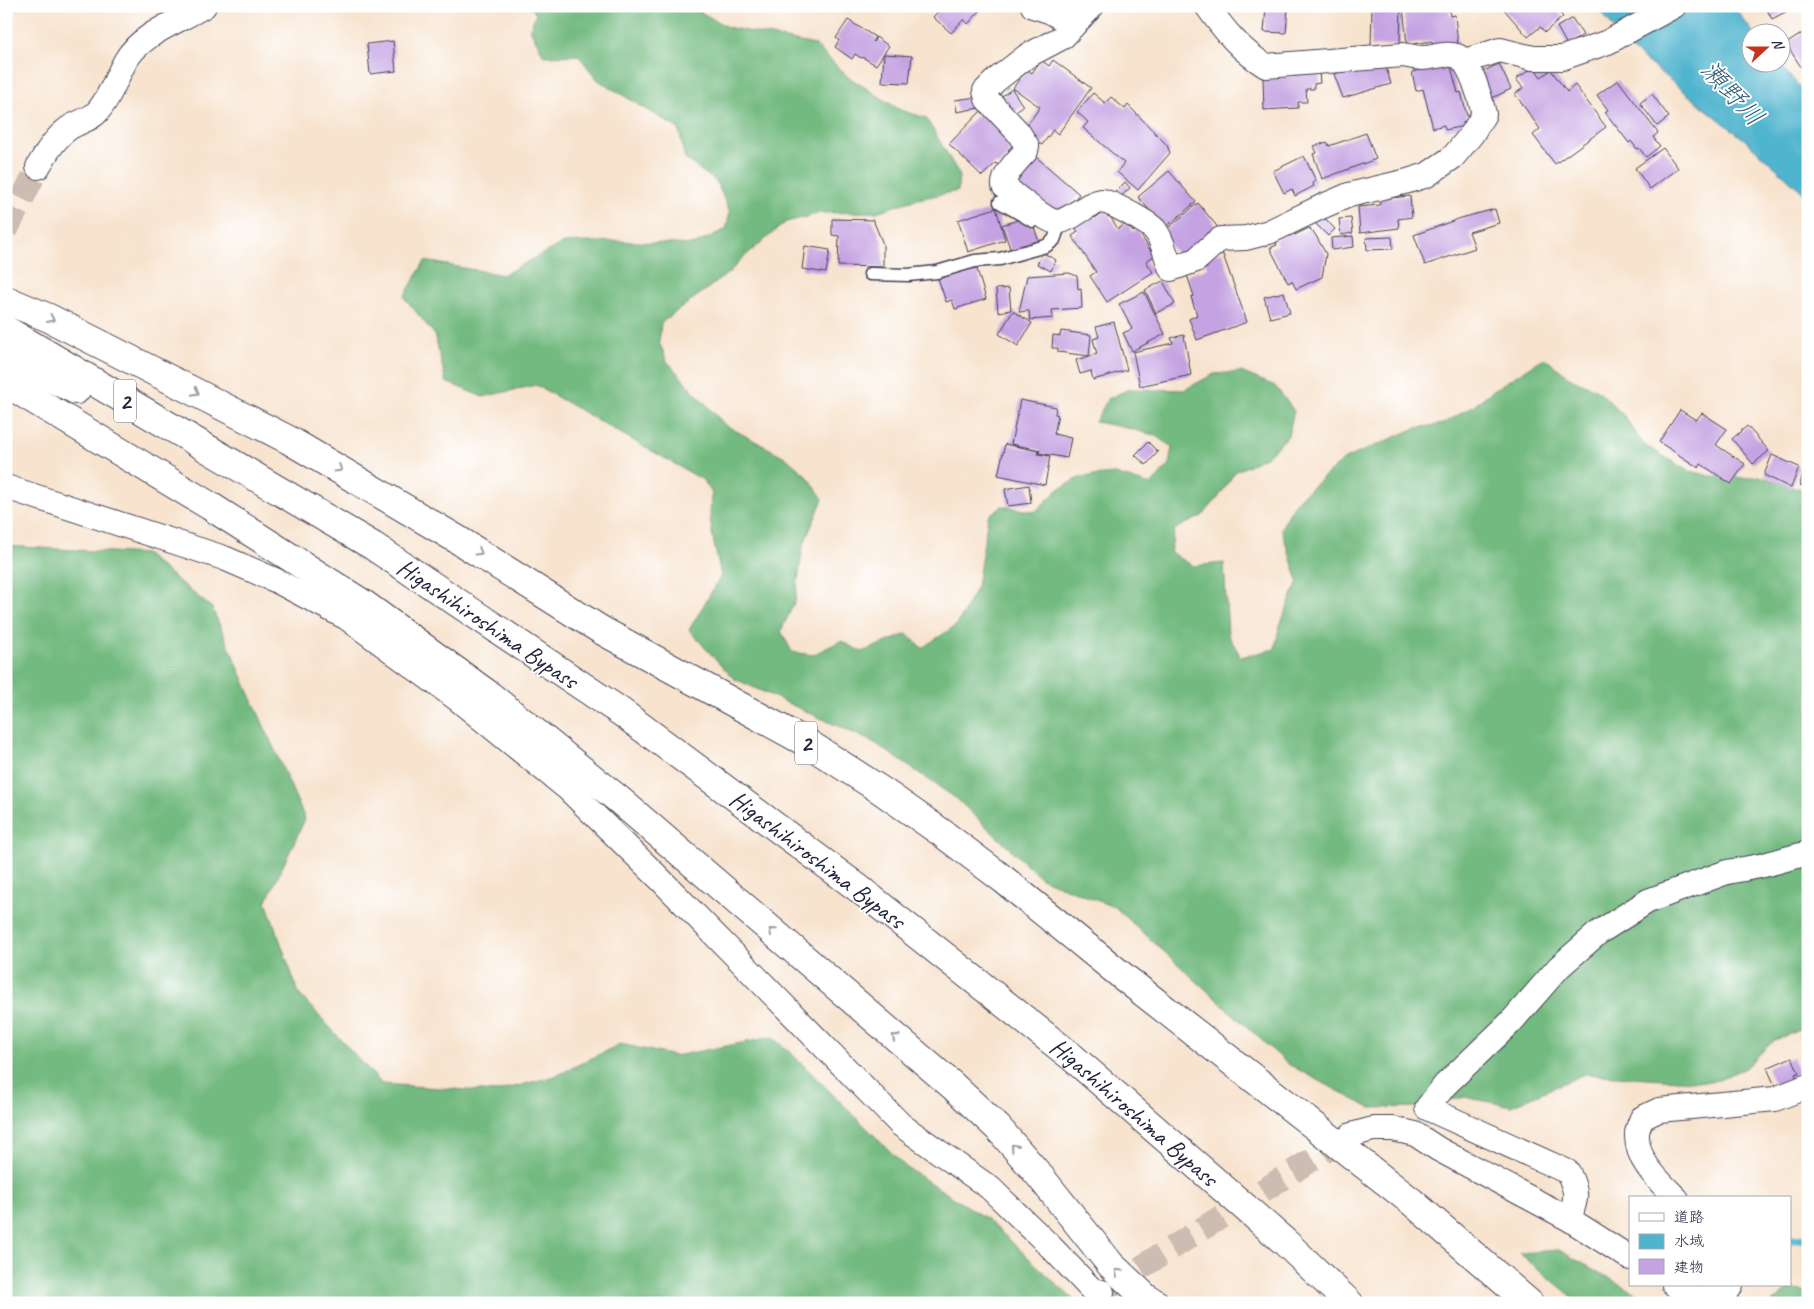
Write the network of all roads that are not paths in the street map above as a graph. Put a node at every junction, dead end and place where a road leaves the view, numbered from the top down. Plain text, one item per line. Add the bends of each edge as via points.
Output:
1 (204, 6) edge
2 (1033, 6) edge
3 (1092, 6) edge
4 (1207, 6) edge
5 (1674, 6) edge
6 (1074, 24) junction
7 (1465, 60) junction
8 (38, 167) tunnel mouth
9 (1000, 202) dead end
10 (1060, 225) junction
11 (870, 274) dead end
12 (6, 300) edge
13 (6, 330) edge
14 (6, 357) edge
15 (6, 383) edge
16 (244, 471) junction
17 (6, 487) edge
18 (1808, 853) edge
19 (1808, 1086) edge
20 (1351, 1135) tunnel mouth
21 (1674, 1196) edge
22 (1568, 1219) junction
23 (1629, 1257) edge
24 (1676, 1286) edge
25 (1730, 1286) edge
26 (1102, 1292) dead end
27 (1155, 1303) edge
28 (1349, 1303) edge
29 (1529, 1303) edge

1 - 8 street via 136,47 98,112 68,129 50,146
2 - 6 street
3 - 6 street
4 - 7 street via 1235,42 1266,66 1403,55 1421,58 1457,56
5 - 7 street via 1608,42 1562,58 1533,58 1500,50
6 - 10 street via 1063,37 1027,56 985,91 987,99 1027,146 1006,175 1004,186
7 - 10 street via 1484,114 1453,156 1427,174 1349,195 1269,232 1222,240 1196,260 1171,269 1155,229 1111,202 1102,201 1081,209
9 - 10 lane via 1030,220
10 - 11 lane via 1054,240 1046,246 1000,259 975,261 937,272
12 -> 29 highway, 2 via 49,318 289,440 460,541 601,630 809,744 882,791 1003,879 1412,1202
13 - 16 highway, Higashihiroshima Bypass / 2
14 - 16 highway, Higashihiroshima Bypass / 2
27 -> 15 highway, 2 via 1111,1265 998,1128 953,1086 618,800 489,695 365,605 210,506
16 - 28 highway, Higashihiroshima Bypass / 2 via 373,546 622,712 858,888 1072,1057
17 - 26 street via 224,558 275,580 347,618 456,698 568,790 661,880 900,1124 990,1188 1092,1290
18 - 22 street via 1727,872 1648,901 1598,933 1559,967 1511,1022 1427,1108 1568,1172 1576,1200
19 - 21 street via 1775,1099 1659,1110 1642,1118 1637,1134 1640,1150 1650,1171
20 - 22 street via 1373,1129 1415,1134
22 - 23 street
24 - 25 street via 1695,1298 1709,1299

